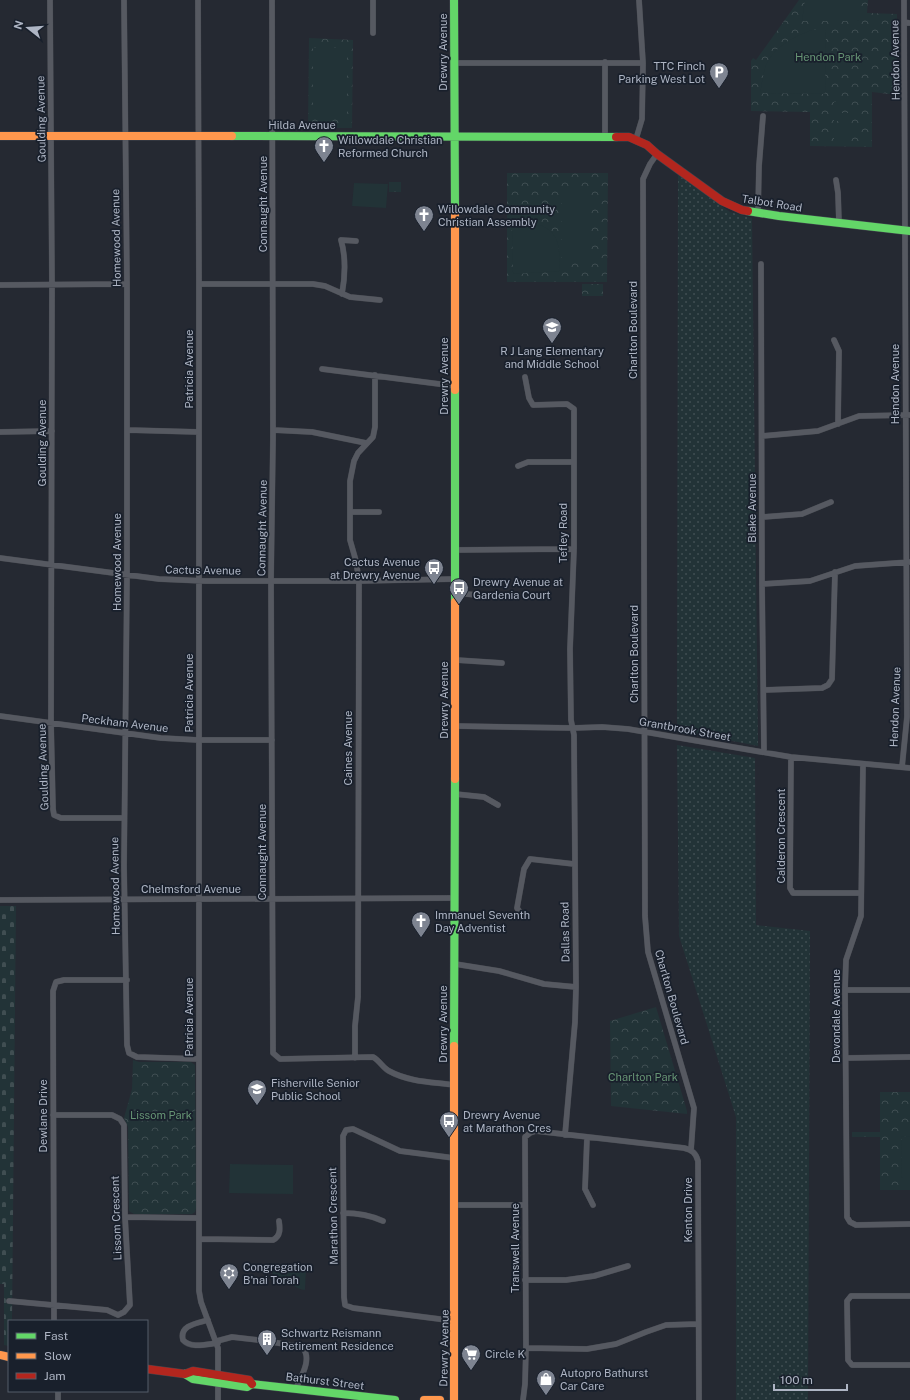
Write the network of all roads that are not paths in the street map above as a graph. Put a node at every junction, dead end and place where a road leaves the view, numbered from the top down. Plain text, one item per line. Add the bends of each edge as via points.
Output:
1 (50, 0) edge
2 (124, 0) edge
3 (198, 0) edge
4 (272, 0) edge
5 (373, 0) edge
6 (454, 0) edge
7 (639, 0) edge
8 (904, 0) edge
9 (907, 22) edge
10 (373, 33) dead end
11 (605, 62) junction
12 (455, 63) junction
13 (643, 63) junction
14 (907, 87) edge
15 (763, 116) dead end
16 (52, 135) junction
17 (125, 135) junction
18 (0, 136) edge
19 (198, 136) junction
20 (273, 136) junction
21 (454, 136) junction
22 (605, 136) junction
23 (636, 139) junction
24 (657, 154) junction
25 (836, 180) dead end
26 (758, 213) junction
27 (839, 223) junction
28 (908, 231) edge
29 (356, 241) dead end
30 (761, 264) dead end
31 (127, 284) junction
32 (199, 284) junction
33 (273, 284) junction
34 (0, 285) edge
35 (52, 285) junction
36 (342, 294) junction
37 (380, 300) dead end
38 (834, 340) dead end
39 (322, 369) dead end
40 (375, 375) junction
41 (525, 377) dead end
42 (455, 386) junction
43 (908, 415) edge
44 (838, 424) junction
45 (127, 430) junction
46 (273, 430) junction
47 (52, 431) junction
48 (0, 432) edge
49 (199, 432) junction
50 (762, 436) junction
51 (366, 443) junction
52 (573, 462) junction
53 (518, 466) dead end
54 (831, 502) dead end
55 (350, 512) junction
56 (379, 512) dead end
57 (763, 517) junction
58 (574, 549) junction
59 (454, 550) junction
60 (0, 558) edge
61 (908, 562) edge
62 (51, 565) junction
63 (835, 572) junction
64 (127, 575) junction
65 (455, 579) junction
66 (271, 580) junction
67 (199, 581) junction
68 (358, 581) junction
69 (762, 584) junction
70 (455, 593) junction
71 (500, 597) dead end
72 (456, 660) junction
73 (502, 663) dead end
74 (764, 690) junction
75 (0, 716) edge
76 (51, 723) junction
77 (455, 726) junction
78 (572, 728) junction
79 (644, 733) junction
80 (126, 734) junction
81 (198, 740) junction
82 (272, 740) junction
83 (764, 752) junction
84 (791, 757) junction
85 (863, 764) junction
86 (902, 767) junction
87 (910, 768) edge
88 (456, 794) junction
89 (498, 805) dead end
90 (124, 818) junction
91 (574, 864) junction
92 (861, 893) junction
93 (357, 898) junction
94 (454, 898) junction
95 (125, 899) junction
96 (199, 899) junction
97 (272, 899) junction
98 (0, 900) edge
99 (520, 912) dead end
100 (455, 964) junction
101 (127, 980) junction
102 (576, 987) junction
103 (846, 990) junction
104 (910, 990) edge
105 (910, 1057) edge
106 (355, 1058) junction
107 (846, 1058) junction
108 (199, 1059) junction
109 (454, 1085) junction
110 (54, 1115) junction
111 (565, 1135) junction
112 (587, 1138) junction
113 (691, 1150) junction
114 (454, 1158) junction
115 (455, 1205) junction
116 (525, 1205) junction
117 (594, 1206) dead end
118 (343, 1213) junction
119 (125, 1218) junction
120 (198, 1218) junction
121 (279, 1221) dead end
122 (382, 1221) dead end
123 (910, 1224) edge
124 (199, 1239) junction
125 (628, 1266) dead end
126 (525, 1280) junction
127 (910, 1296) edge
128 (9, 1302) dead end
129 (54, 1305) junction
130 (54, 1320) edge
131 (208, 1320) junction
132 (455, 1321) junction
133 (698, 1324) junction
134 (217, 1342) junction
135 (526, 1348) junction
136 (910, 1365) edge
137 (148, 1370) edge
138 (218, 1379) junction
139 (296, 1388) junction
140 (218, 1400) edge
141 (395, 1400) edge
142 (424, 1400) edge
143 (440, 1400) edge
144 (454, 1400) edge
145 (522, 1400) edge
146 (699, 1400) edge

1 - 16 street, Goulding Avenue
2 - 17 street, Homewood Avenue
3 - 19 street, Patricia Avenue
4 - 20 street, Connaught Avenue
5 - 10 street
6 - 12 street, Drewry Avenue
7 - 13 street
8 - 9 street, Hendon Avenue
9 - 14 street, Hendon Avenue
11 - 12 street
11 - 13 street
11 - 22 street
12 - 21 street, Drewry Avenue
13 - 23 street via 642,119
14 - 28 street, Hendon Avenue
15 - 26 street
16 - 17 street, Hilda Avenue
16 - 18 street, Hilda Avenue
16 - 35 street, Goulding Avenue
17 - 19 street, Hilda Avenue
17 - 31 street, Homewood Avenue
19 - 20 street, Hilda Avenue
19 - 32 street, Patricia Avenue
20 - 21 street, Hilda Avenue
20 - 33 street, Connaught Avenue
21 - 22 street, Hilda Avenue
21 - 42 street, Drewry Avenue
22 - 23 street, Talbot Road via 629,136
23 - 24 street, Talbot Road
24 - 26 street, Talbot Road via 722,201
24 - 79 street, Charlton Boulevard via 643,179
25 - 27 street
26 - 27 street, Talbot Road
27 - 28 street, Talbot Road
28 - 43 street, Hendon Avenue
29 - 36 street via 341,240 344,251
30 - 50 street, Blake Avenue
31 - 35 street
31 - 45 street, Homewood Avenue
32 - 33 street
32 - 49 street, Patricia Avenue
33 - 36 street via 317,284
33 - 46 street, Connaught Avenue
34 - 35 street
35 - 47 street, Goulding Avenue
36 - 37 street
38 - 44 street via 839,351
39 - 40 street
40 - 42 street
40 - 51 street, Caines Avenue via 375,427 373,437
41 - 52 street, Tefley Road via 533,405 567,404 574,409
42 - 59 street, Drewry Avenue
43 - 44 street via 859,416
43 - 61 street, Hendon Avenue
44 - 50 street via 818,431
45 - 49 street
45 - 64 street, Homewood Avenue
46 - 51 street via 312,432
46 - 66 street, Connaught Avenue
47 - 48 street
47 - 62 street, Goulding Avenue
49 - 67 street, Patricia Avenue
50 - 57 street, Blake Avenue
51 - 55 street, Caines Avenue via 358,453 351,471
52 - 53 street via 528,462
52 - 58 street, Tefley Road
54 - 57 street via 802,514
55 - 56 street
55 - 68 street, Caines Avenue via 350,544 356,561
57 - 69 street, Blake Avenue
58 - 59 street
58 - 78 street, Tefley Road via 570,649
59 - 65 street, Drewry Avenue
60 - 62 street, Cactus Avenue
61 - 63 street via 855,566
61 - 86 street, Hendon Avenue via 907,717
62 - 64 street, Cactus Avenue
62 - 76 street, Goulding Avenue
63 - 69 street via 810,581
63 - 74 street via 832,679 822,688
64 - 67 street, Cactus Avenue
64 - 80 street, Homewood Avenue
65 - 68 street, Cactus Avenue
65 - 70 street, Drewry Avenue
66 - 67 street, Cactus Avenue
66 - 68 street, Cactus Avenue
66 - 82 street, Connaught Avenue
67 - 81 street, Patricia Avenue
68 - 93 street, Caines Avenue
69 - 74 street, Blake Avenue
70 - 71 street
70 - 72 street, Drewry Avenue
72 - 73 street
72 - 77 street, Drewry Avenue
74 - 83 street, Blake Avenue
75 - 76 street, Peckham Avenue
76 - 80 street, Peckham Avenue
76 - 90 street, Goulding Avenue via 54,814 61,818
77 - 78 street, Grantbrook Street
77 - 88 street, Drewry Avenue
78 - 79 street, Grantbrook Street via 608,727
78 - 91 street, Dallas Road
79 - 83 street, Grantbrook Street
79 - 113 street, Charlton Boulevard via 645,916 648,952 694,1108
80 - 81 street, Peckham Avenue
80 - 90 street, Homewood Avenue
81 - 82 street, Peckham Avenue
81 - 96 street, Patricia Avenue
82 - 97 street, Connaught Avenue
83 - 84 street, Grantbrook Street
84 - 85 street, Grantbrook Street
84 - 92 street, Calderon Crescent via 792,893
85 - 86 street, Grantbrook Street
85 - 92 street, Devondale Avenue
86 - 87 street, Grantbrook Street
88 - 89 street via 484,797
88 - 94 street, Drewry Avenue
90 - 95 street, Homewood Avenue
91 - 99 street via 530,859 524,869 517,908
91 - 102 street, Dallas Road
92 - 103 street, Devondale Avenue via 861,916 846,960
93 - 94 street, Chelmsford Avenue
93 - 97 street, Chelmsford Avenue
93 - 106 street, Caines Avenue via 358,997
94 - 100 street, Drewry Avenue
95 - 96 street, Chelmsford Avenue
95 - 98 street, Chelmsford Avenue
95 - 101 street, Homewood Avenue
96 - 97 street, Chelmsford Avenue
96 - 108 street, Patricia Avenue
97 - 106 street, Connaught Avenue via 273,1053 280,1059
100 - 102 street via 500,971 544,984
100 - 109 street, Drewry Avenue
101 - 108 street, Homewood Avenue via 129,1053 137,1056
101 - 110 street, Dewlane Drive via 56,982 53,991
102 - 111 street, Dallas Road
103 - 104 street
103 - 107 street, Devondale Avenue
105 - 107 street
106 - 109 street via 373,1057 388,1070 411,1080
107 - 123 street, Devondale Avenue via 847,1217 856,1225
108 - 120 street, Patricia Avenue
109 - 114 street, Drewry Avenue
110 - 119 street, Lissom Crescent via 112,1115 122,1122 125,1130
110 - 129 street, Dewlane Drive
111 - 112 street
111 - 116 street, Transwell Avenue via 536,1131 525,1137
112 - 113 street
112 - 117 street via 585,1189
113 - 133 street, Kenton Drive via 698,1161
114 - 115 street, Drewry Avenue
114 - 118 street, Marathon Crescent via 395,1149 348,1129 342,1140
115 - 116 street
115 - 132 street, Drewry Avenue
116 - 126 street, Transwell Avenue
118 - 122 street via 374,1217
118 - 132 street, Marathon Crescent via 345,1305
119 - 120 street
119 - 129 street, Lissom Crescent via 130,1305 124,1312 116,1315 107,1310
120 - 124 street, Patricia Avenue
121 - 124 street via 279,1234 273,1240
124 - 131 street, Patricia Avenue via 199,1291
125 - 126 street via 594,1276 566,1280
126 - 135 street, Transwell Avenue
127 - 136 street via 851,1296 848,1301 848,1360 852,1365
128 - 129 street
129 - 130 street, Dewlane Drive
131 - 134 street, Patricia Avenue
131 - 134 street via 188,1326 183,1333 183,1340 196,1346
132 - 144 street, Drewry Avenue
133 - 135 street via 666,1325 616,1344 587,1349
133 - 146 street, Kenton Drive
134 - 138 street, Patricia Avenue
134 - 139 street via 232,1337 302,1347 305,1351 305,1369
135 - 145 street, Transwell Avenue
137 - 138 street, Bathurst Street via 185,1374 192,1379
138 - 139 street, Bathurst Street via 248,1387 252,1384
138 - 140 street, Patricia Avenue
139 - 141 street, Bathurst Street
142 - 143 street

